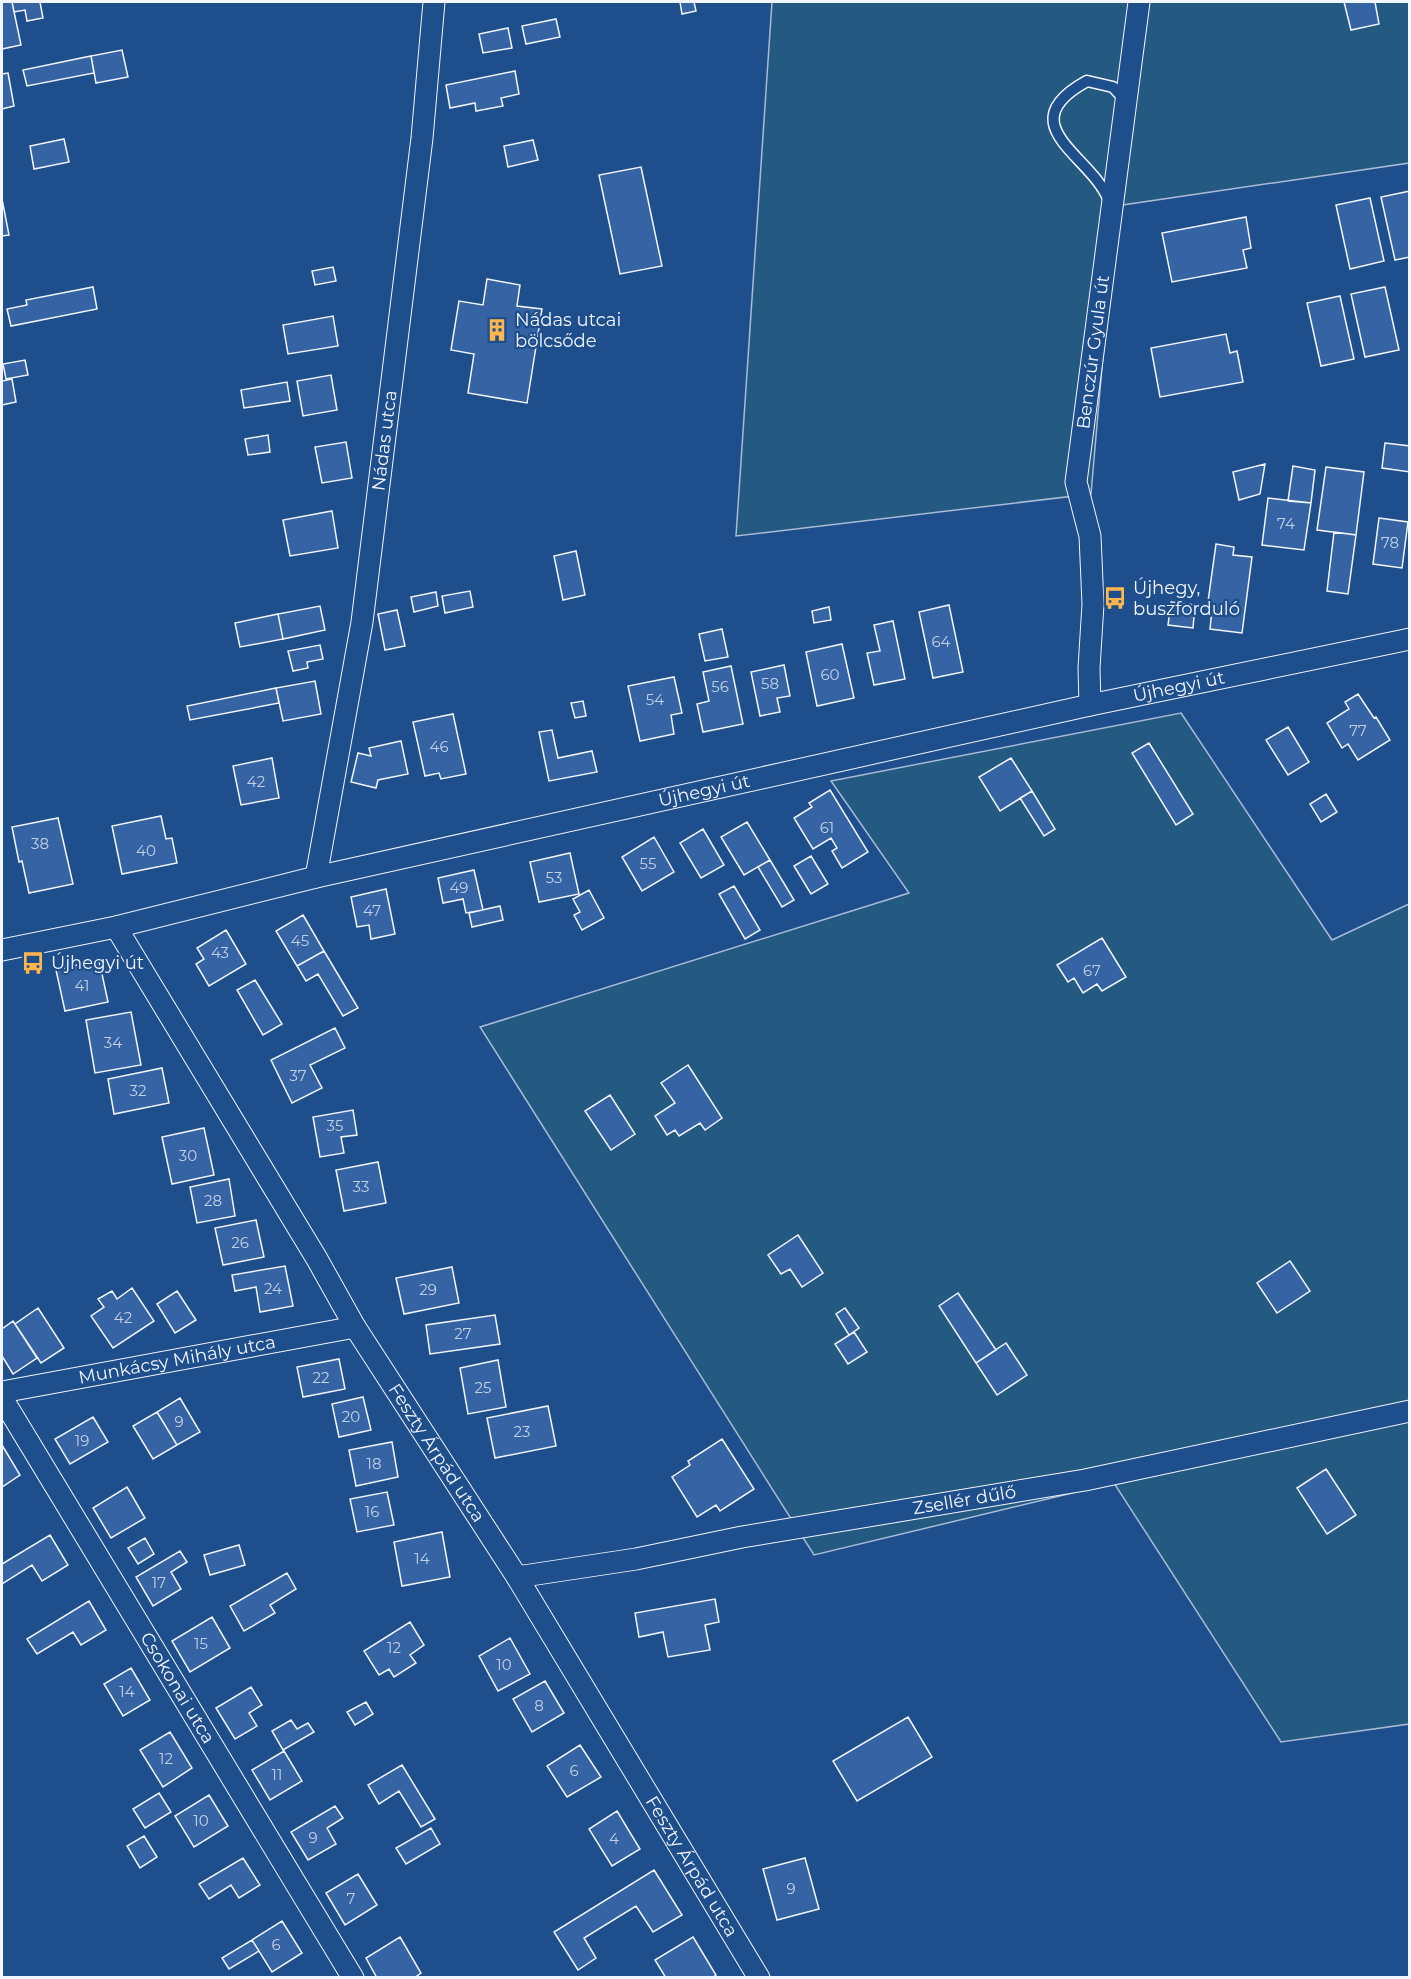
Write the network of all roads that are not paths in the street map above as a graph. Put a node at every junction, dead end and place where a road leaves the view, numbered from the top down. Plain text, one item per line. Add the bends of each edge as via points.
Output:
1 (434, 2) edge
2 (1139, 2) edge
3 (1128, 103) junction
4 (1112, 209) junction
5 (1410, 639) edge
6 (1090, 705) junction
7 (316, 877) junction
8 (116, 927) junction
9 (2, 950) edge
10 (355, 1327) junction
11 (2, 1392) edge
12 (2, 1398) edge
13 (1410, 1411) edge
14 (517, 1577) junction
15 (354, 1977) edge
16 (759, 1977) edge

1 - 7 street, Nádas utca via 422,138 362,622
2 - 3 street, Benczúr Gyula út
3 - 4 street, Benczúr Gyula út
3 - 4 lane via 1113,87 1088,81 1069,91 1057,104 1054,126 1066,146 1106,191
4 - 6 street, Benczúr Gyula út via 1076,482 1090,536
5 - 6 street, Újhegyi út
6 - 7 street, Újhegyi út
7 - 8 street, Újhegyi út
8 - 9 street, Újhegyi út
8 - 10 street, Feszty Árpád utca via 318,1259
10 - 11 street, Munkácsy Mihály utca
10 - 14 street, Feszty Árpád utca
12 - 15 street, Csokonai utca
13 - 14 street, Zsellér dűlő via 1085,1480
14 - 16 street, Feszty Árpád utca

